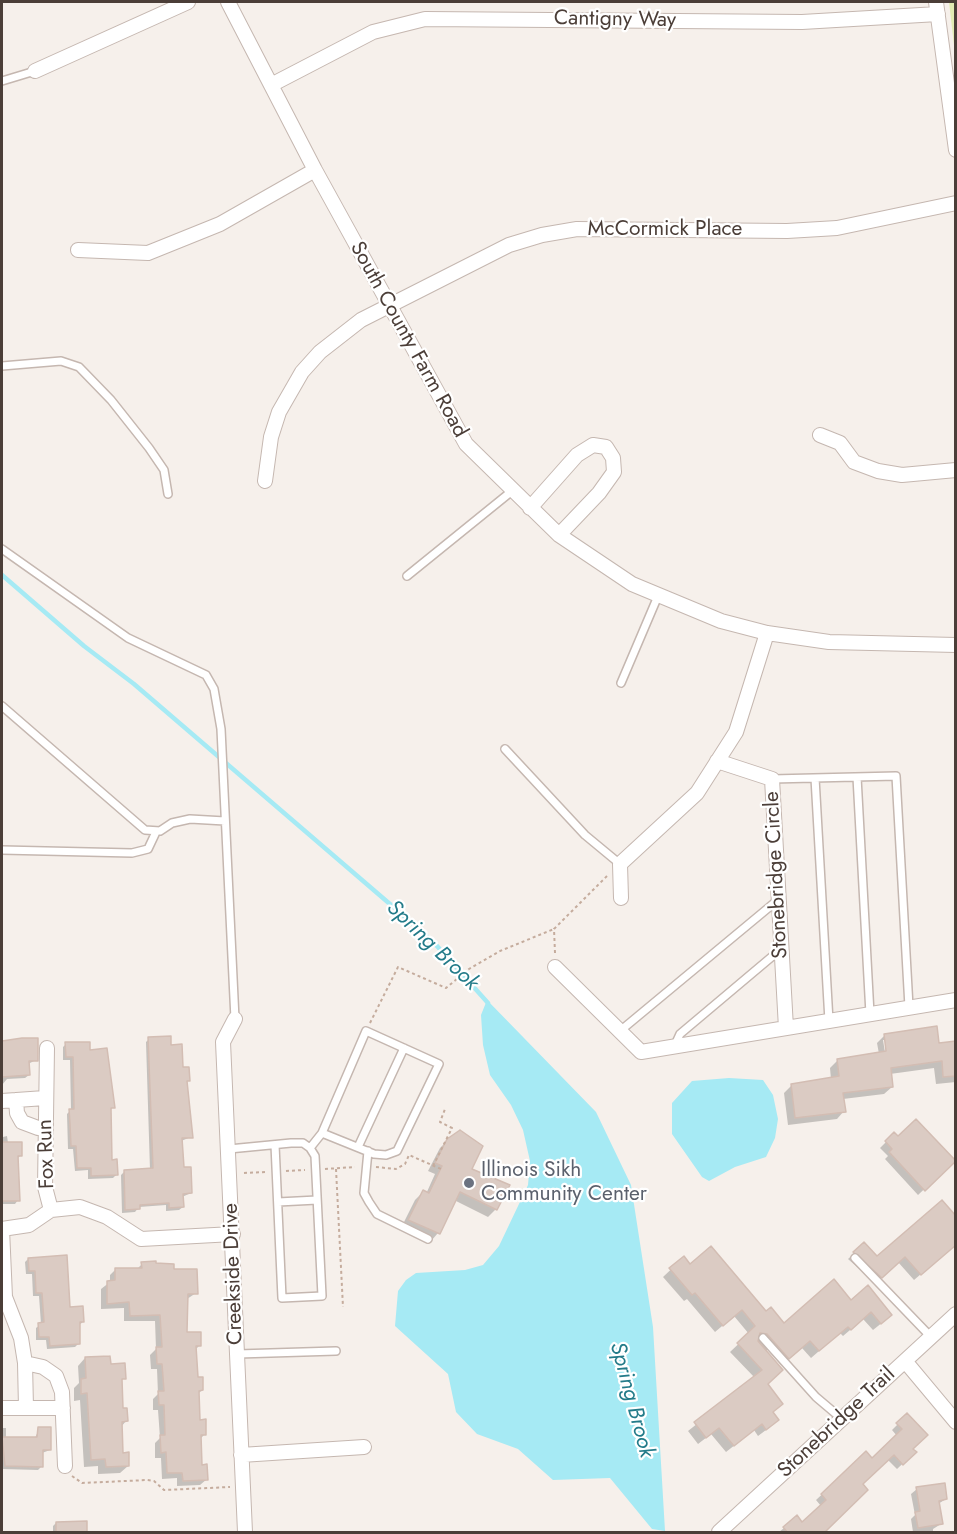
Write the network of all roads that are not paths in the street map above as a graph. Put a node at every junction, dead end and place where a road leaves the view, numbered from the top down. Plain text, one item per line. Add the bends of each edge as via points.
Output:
1 (188, 2) edge
2 (228, 2) edge
3 (937, 8) edge
4 (35, 71) joint
5 (2, 81) edge
6 (271, 85) junction
7 (956, 150) edge
8 (315, 170) junction
9 (956, 202) edge
10 (78, 250) dead end
11 (389, 307) junction
12 (2, 366) edge
13 (820, 435) dead end
14 (956, 470) edge
15 (265, 481) dead end
16 (512, 491) junction
17 (168, 494) dead end
18 (530, 508) junction
19 (559, 535) junction
20 (2, 549) edge
21 (407, 576) dead end
22 (658, 596) junction
23 (767, 633) junction
24 (956, 645) edge
25 (621, 683) dead end
26 (2, 706) edge
27 (505, 749) dead end
28 (717, 761) junction
29 (857, 777) junction
30 (815, 778) junction
31 (772, 779) junction
32 (225, 821) junction
33 (156, 832) junction
34 (2, 850) edge
35 (620, 864) junction
36 (621, 898) dead end
37 (778, 899) junction
38 (781, 949) junction
39 (555, 967) road end
40 (956, 1000) edge
41 (909, 1008) junction
42 (870, 1014) junction
43 (236, 1019) joint
44 (828, 1021) junction
45 (786, 1028) junction
46 (620, 1031) junction
47 (674, 1046) junction
48 (47, 1048) dead end
49 (404, 1048) junction
50 (45, 1098) junction
51 (16, 1100) junction
52 (2, 1101) edge
53 (45, 1128) junction
54 (322, 1133) junction
55 (275, 1145) junction
56 (358, 1147) junction
57 (310, 1148) junction
58 (229, 1149) junction
59 (368, 1151) junction
60 (317, 1200) junction
61 (278, 1202) junction
62 (51, 1210) junction
63 (2, 1229) edge
64 (233, 1234) junction
65 (428, 1239) dead end
66 (855, 1258) dead end
67 (956, 1314) edge
68 (931, 1337) junction
69 (763, 1338) dead end
70 (336, 1351) dead end
71 (238, 1354) junction
72 (905, 1361) junction
73 (25, 1363) junction
74 (2, 1408) edge
75 (26, 1408) junction
76 (63, 1408) junction
77 (842, 1419) junction
78 (956, 1422) edge
79 (364, 1447) dead end
80 (242, 1455) junction
81 (65, 1466) road end
82 (244, 1533) edge
83 (719, 1533) edge

1 - 4 street
2 - 6 street, South County Farm Road
3 - 6 street, Cantigny Way via 802,22 426,19 373,32
3 - 7 street
4 - 5 lane
6 - 8 street, South County Farm Road
8 - 10 street via 220,225 148,253
8 - 11 street, South County Farm Road
9 - 11 street, McCormick Place via 861,224 812,230 561,231 509,245
11 - 15 street, McCormick Place via 339,334 302,372 279,412
11 - 16 street, South County Farm Road via 466,444
12 - 17 lane via 61,361 79,367 154,455 164,470
13 - 14 street via 840,443 854,462 878,471 902,475
16 - 18 street, South County Farm Road
16 - 21 lane
18 - 19 street, South County Farm Road
18 - 19 street via 577,455 593,445 606,447 613,458 614,472
19 - 22 street, South County Farm Road via 609,571
20 - 32 lane via 128,638 206,675 218,705
22 - 23 street, South County Farm Road via 704,616
22 - 25 lane
23 - 24 street, South County Farm Road via 828,642
23 - 28 street via 736,732
26 - 33 lane via 124,814 145,830
27 - 35 lane via 585,835
28 - 31 street, Stonebridge Circle
28 - 35 street via 697,793
29 - 30 lane
29 - 41 lane via 896,776
29 - 42 lane
30 - 31 lane
30 - 44 lane
31 - 37 street, Stonebridge Circle
32 - 33 lane via 190,819
32 - 43 lane
33 - 34 lane via 148,849 132,853
35 - 36 street
37 - 38 street, Stonebridge Circle
37 - 46 lane
38 - 45 street, Stonebridge Circle
38 - 47 lane via 680,1034
39 - 46 street
40 - 41 street
41 - 42 street
42 - 44 street
43 - 58 street, Creekside Drive via 223,1042
44 - 45 street
45 - 47 street
46 - 47 street via 641,1052
48 - 50 street, Fox Run
49 - 54 lane via 366,1031
49 - 56 lane
49 - 59 lane via 439,1064 402,1146 386,1155
50 - 51 street
50 - 53 street, Fox Run
51 - 52 street
51 - 53 street via 22,1122
53 - 62 street, Fox Run via 45,1187
54 - 56 lane
54 - 57 lane
55 - 57 lane via 303,1143
55 - 58 lane
55 - 61 lane
56 - 59 lane
57 - 60 lane via 315,1156
58 - 64 street, Creekside Drive
59 - 65 lane via 364,1194 377,1214
60 - 61 lane
60 - 61 lane via 322,1296 282,1298
62 - 63 street via 29,1225
62 - 64 street via 80,1207 107,1217 141,1239
63 - 73 street via 5,1297 18,1329
64 - 71 street, Creekside Drive
66 - 68 lane
67 - 68 street, Stonebridge Trail
68 - 72 street, Stonebridge Trail
69 - 77 lane via 816,1397
70 - 71 lane
71 - 80 street, Creekside Drive
72 - 77 street, Stonebridge Trail
72 - 78 street
73 - 75 street
73 - 76 street via 43,1367 56,1376
74 - 75 street
75 - 76 street
76 - 81 street
77 - 83 street, Stonebridge Trail
79 - 80 street
80 - 82 street, Creekside Drive

